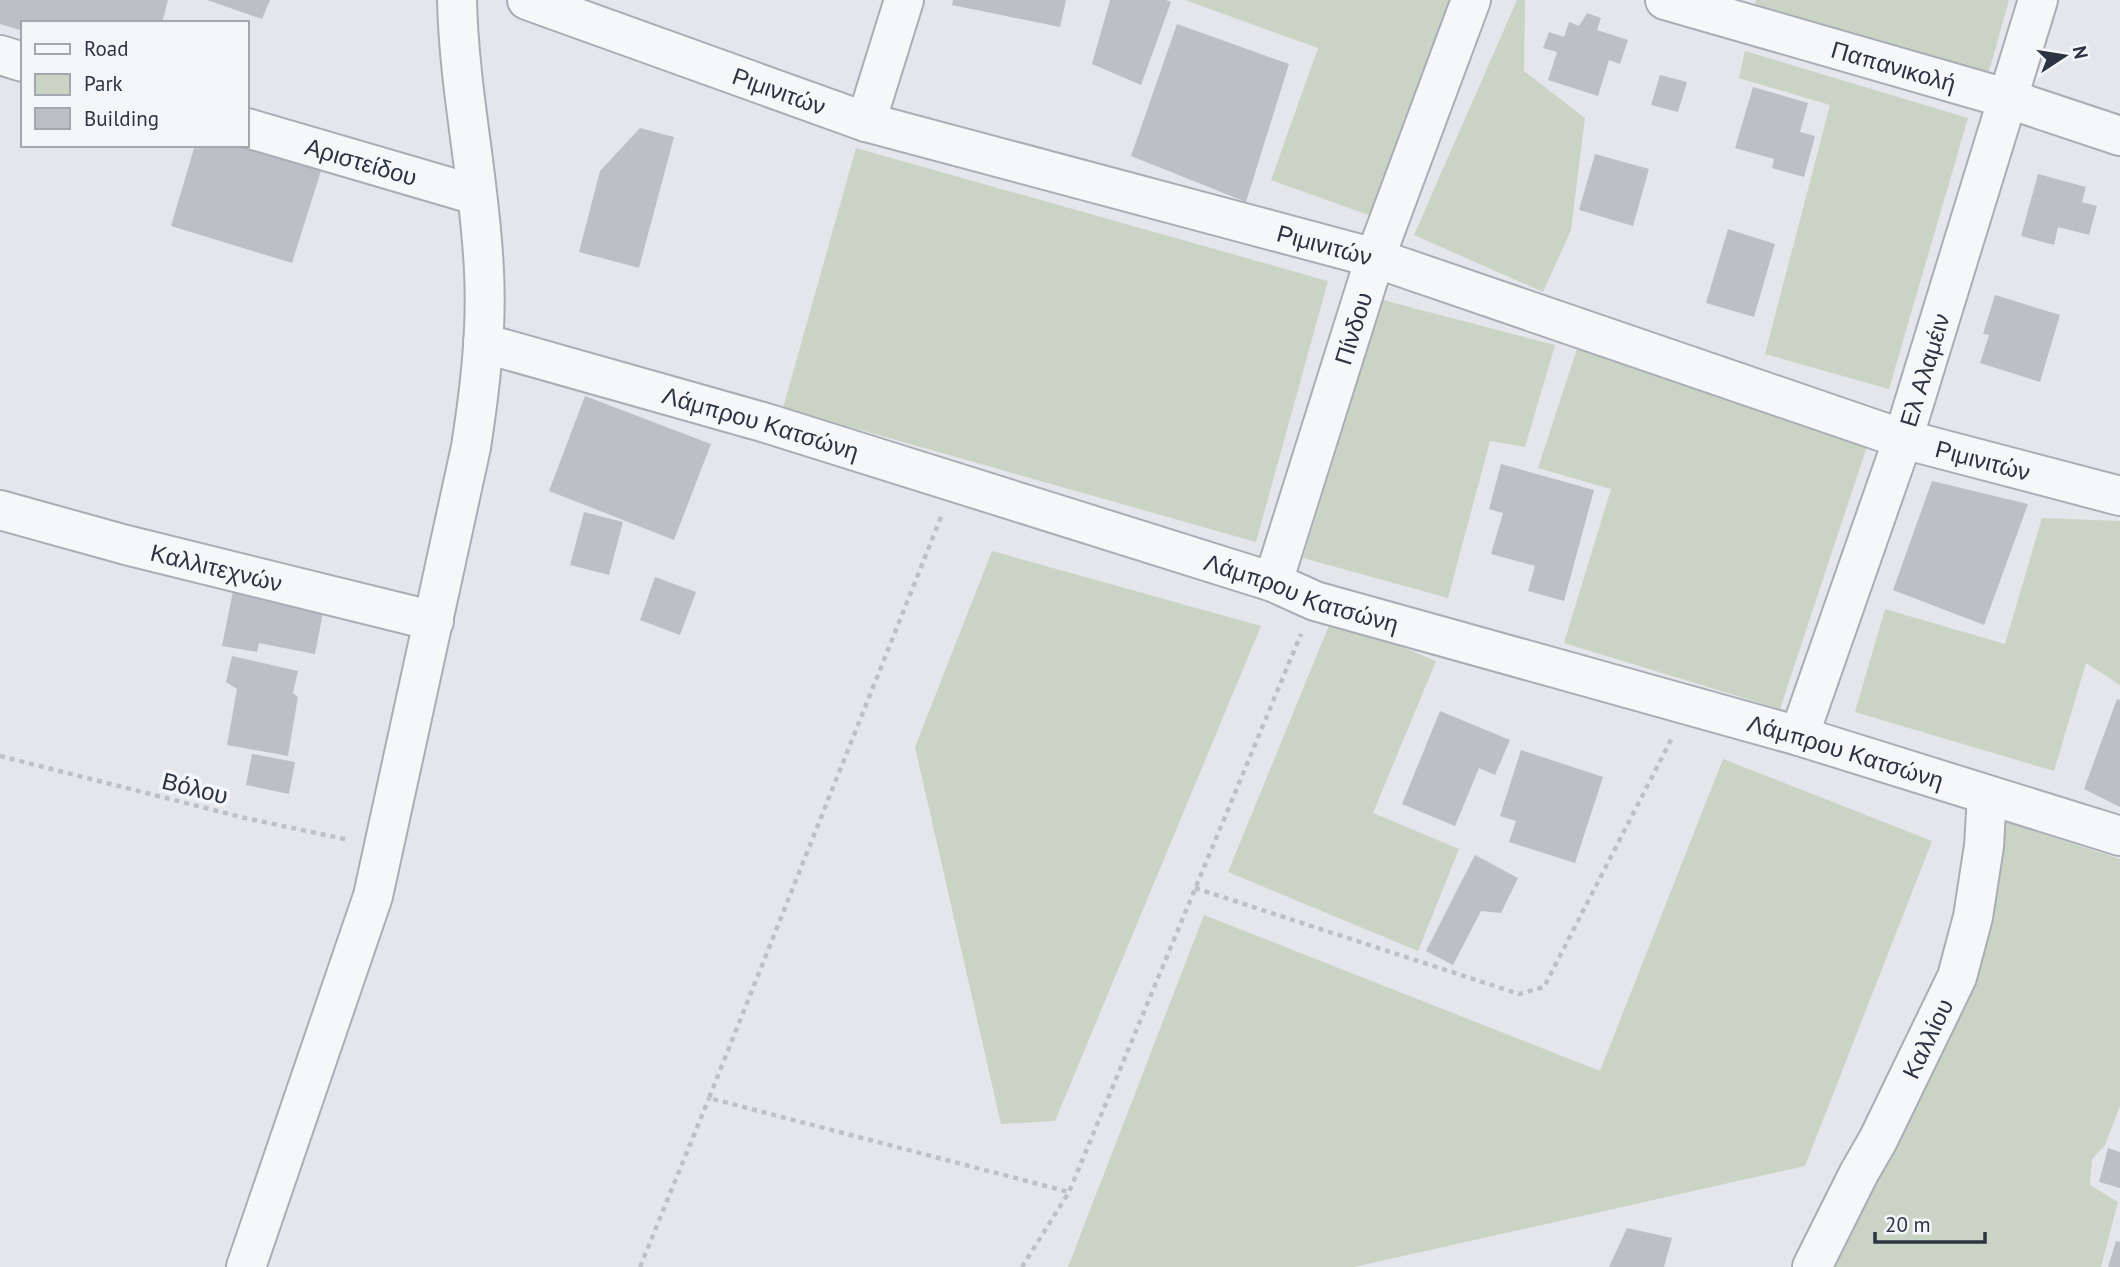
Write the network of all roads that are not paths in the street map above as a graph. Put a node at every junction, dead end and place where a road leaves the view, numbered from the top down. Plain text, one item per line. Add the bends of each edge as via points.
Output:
1 (457, 0) edge
2 (527, 0) edge
3 (904, 0) edge
4 (1471, 0) edge
5 (1665, 0) edge
6 (2038, 0) edge
7 (0, 55) edge
8 (21, 61) edge
9 (2009, 99) junction
10 (866, 122) junction
11 (248, 128) edge
12 (2120, 136) edge
13 (476, 195) junction
14 (1375, 258) junction
15 (483, 343) junction
16 (1903, 439) junction
17 (2120, 496) edge
18 (0, 510) edge
19 (1273, 582) junction
20 (434, 621) junction
21 (1799, 736) junction
22 (1987, 795) junction
23 (2120, 836) edge
24 (246, 1267) edge
25 (1812, 1267) edge

1 - 13 street
2 - 10 street, Ριμινιτών
3 - 10 street
4 - 14 street, Πίνδου
5 - 9 street, Παπανικολή
6 - 9 street, Ελ Αλαμέιν
7 - 8 street
9 - 12 street, Παπανικολή
9 - 16 street, Ελ Αλαμέιν
10 - 14 street, Ριμινιτών
11 - 13 street, Αριστείδου
13 - 15 street via 484,270
14 - 16 street, Ριμινιτών
14 - 19 street, Πίνδου
15 - 19 street, Λάμπρου Κατσώνη via 766,423
15 - 20 street via 471,447
16 - 17 street, Ριμινιτών
16 - 21 street, Ελ Αλαμέιν
18 - 20 street, Καλλιτεχνών
19 - 21 street, Λάμπρου Κατσώνη via 1315,601
20 - 24 street via 373,897
21 - 22 street, Λάμπρου Κατσώνη
22 - 23 street, Λάμπρου Κατσώνη
22 - 25 street, Καλλίου via 1973,917 1957,977

